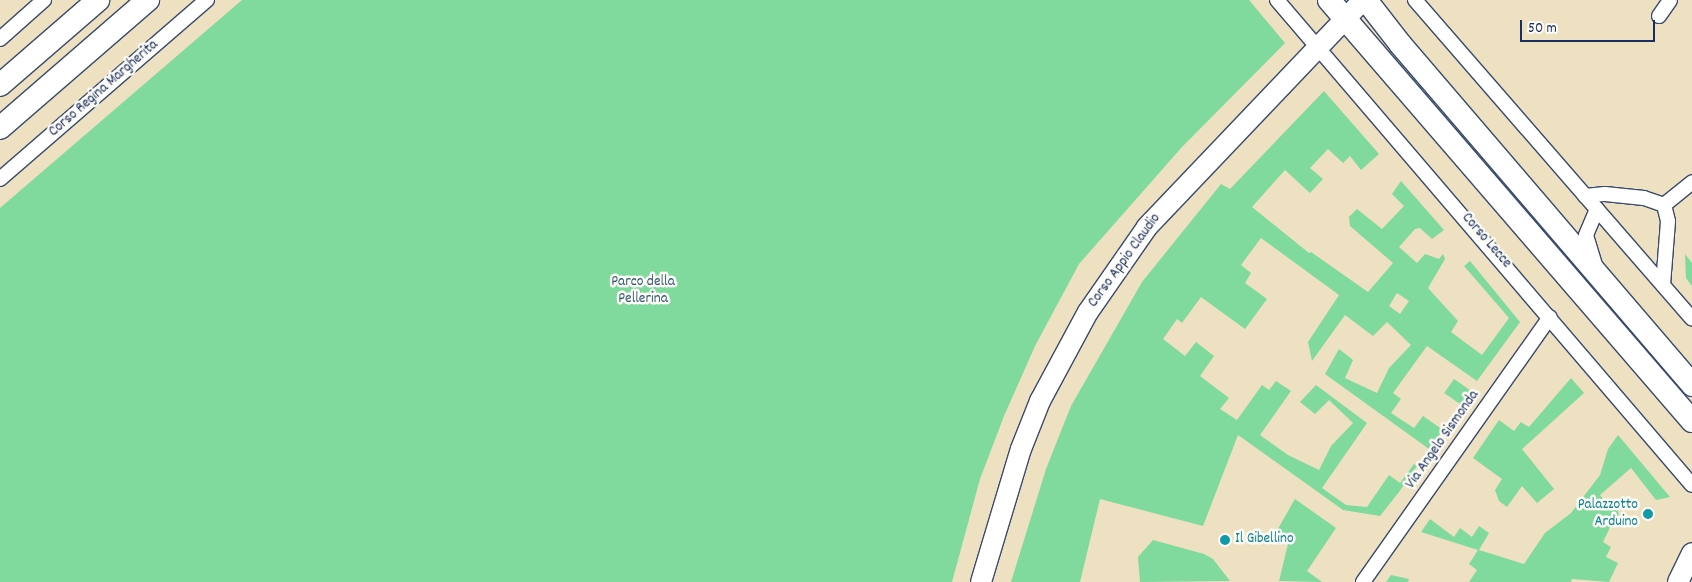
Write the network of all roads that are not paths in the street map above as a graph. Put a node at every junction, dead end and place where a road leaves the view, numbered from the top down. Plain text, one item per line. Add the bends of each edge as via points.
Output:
1 (44, 0) edge
2 (98, 0) edge
3 (148, 0) edge
4 (207, 0) edge
5 (1277, 0) edge
6 (1329, 0) edge
7 (1365, 0) edge
8 (1415, 0) edge
9 (1670, 0) edge
10 (1659, 16) dead end
11 (1346, 19) junction
12 (0, 38) edge
13 (1318, 47) junction
14 (0, 85) edge
15 (0, 128) edge
16 (0, 178) edge
17 (1692, 182) edge
18 (1585, 196) junction
19 (1664, 205) junction
20 (1597, 210) junction
21 (1600, 278) junction
22 (1663, 285) junction
23 (1550, 316) junction
24 (1692, 318) edge
25 (1692, 385) edge
26 (1692, 420) edge
27 (1692, 485) edge
28 (1692, 553) edge
29 (981, 582) edge
30 (1363, 582) edge
31 (1678, 582) edge

1 - 12 street
2 - 14 main road
3 - 15 main road
4 - 16 street, Corso Regina Margherita
5 - 13 street, Corso Lecce
6 - 11 main road
7 - 11 street, Corso Appio Claudio
7 - 21 main road
8 - 18 street
9 - 10 street
11 - 13 street, Corso Appio Claudio
11 - 26 main road
13 - 23 street, Corso Lecce
13 - 29 street, Corso Appio Claudio via 1147,227 1088,312 1040,401 1024,441
17 - 19 street
18 - 19 street via 1605,194 1644,198
18 - 20 street
19 - 22 street via 1668,221
20 - 21 street via 1586,235
20 - 22 street
21 - 25 main road
22 - 24 street
23 - 27 street, Corso Lecce
23 - 30 street, Via Angelo Sismonda
28 - 31 street

